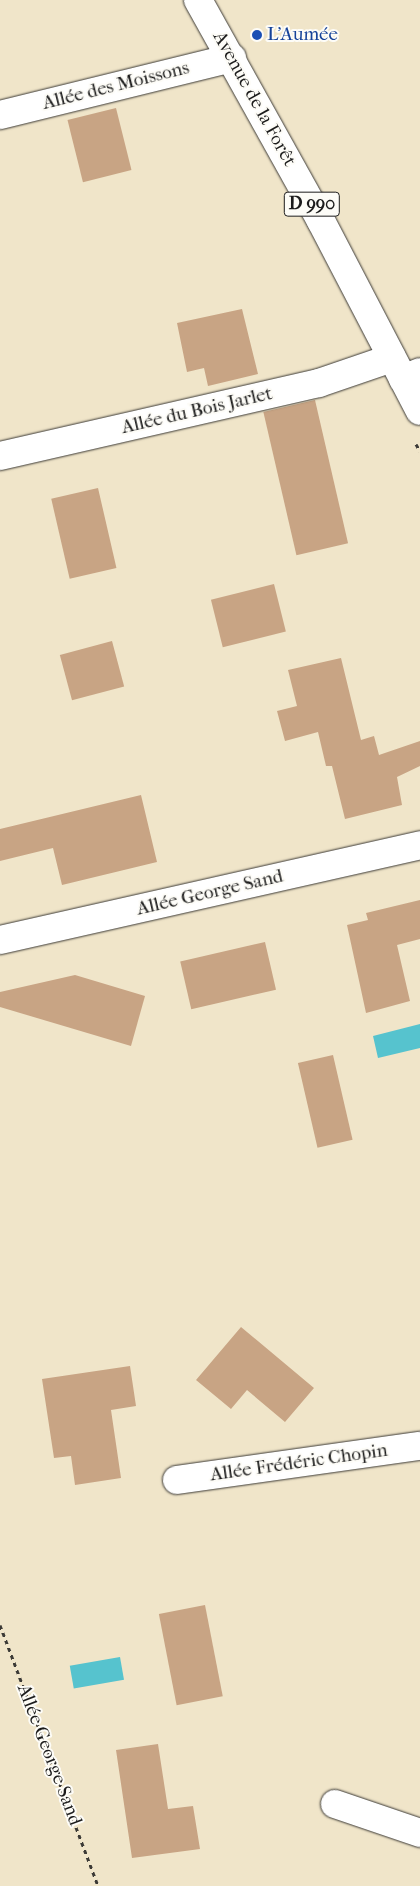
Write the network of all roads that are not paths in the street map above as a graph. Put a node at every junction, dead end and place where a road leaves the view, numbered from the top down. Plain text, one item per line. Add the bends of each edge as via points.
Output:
1 (198, 0) edge
2 (232, 58) junction
3 (0, 115) edge
4 (405, 370) edge
5 (420, 411) edge
6 (0, 456) edge
7 (420, 845) edge
8 (0, 940) edge
9 (420, 1446) edge
10 (177, 1480) dead end
11 (335, 1804) dead end
12 (420, 1833) edge

1 - 2 street, Avenue de la Forêt / D 990
2 - 3 street, Allée des Moissons
2 - 4 street, Avenue de la Forêt / D 990
4 - 5 street, Avenue de la Forêt / D 990
4 - 6 street, Allée du Bois Jarlet via 319,383
7 - 8 street, Allée George Sand
9 - 10 street, Allée Frédéric Chopin
11 - 12 street

